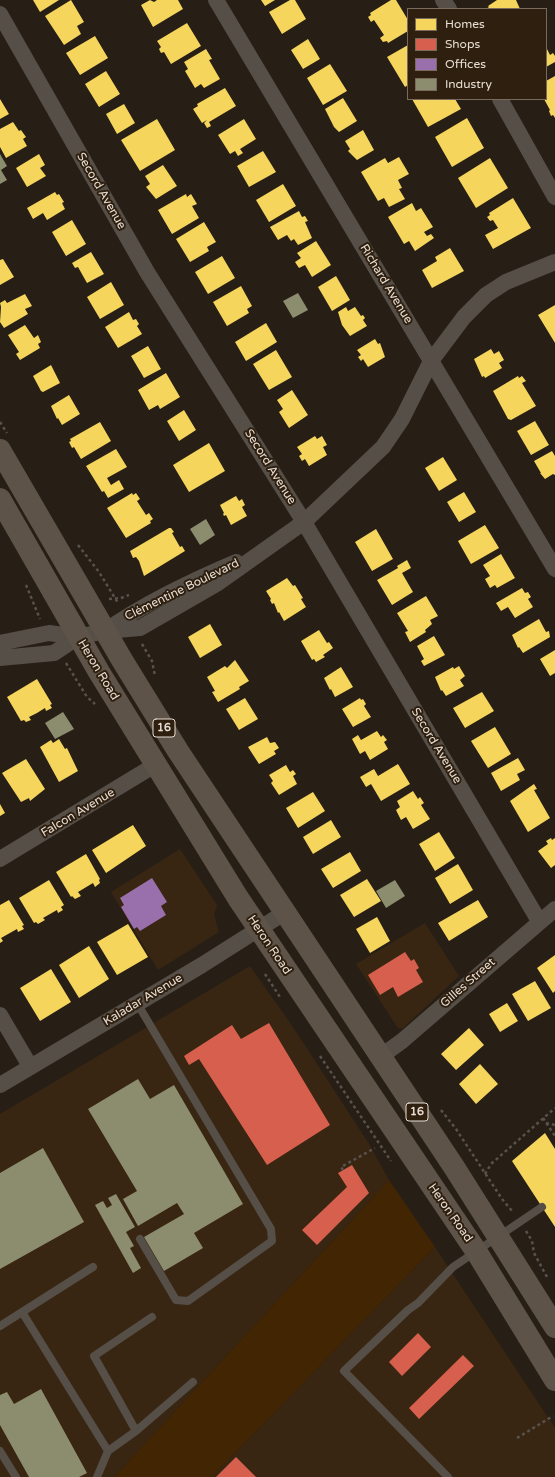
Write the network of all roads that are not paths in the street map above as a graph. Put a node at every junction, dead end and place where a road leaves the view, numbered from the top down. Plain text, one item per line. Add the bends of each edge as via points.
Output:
1 (216, 0) edge
2 (0, 14) edge
3 (501, 100) edge
4 (555, 197) edge
5 (555, 262) edge
6 (431, 361) junction
7 (0, 450) edge
8 (0, 499) edge
9 (304, 522) junction
10 (555, 569) edge
11 (105, 631) junction
12 (78, 637) junction
13 (0, 643) edge
14 (0, 658) edge
15 (155, 765) junction
16 (0, 859) edge
17 (555, 909) edge
18 (284, 913) junction
19 (539, 921) junction
20 (258, 929) junction
21 (136, 1003) junction
22 (0, 1015) edge
23 (380, 1057) junction
24 (30, 1066) junction
25 (0, 1085) edge
26 (542, 1207) dead end
27 (498, 1237) junction
28 (140, 1239) dead end
29 (476, 1251) junction
30 (93, 1268) dead end
31 (22, 1312) junction
32 (152, 1317) dead end
33 (552, 1317) edge
34 (0, 1326) edge
35 (555, 1380) edge
36 (193, 1382) dead end
37 (136, 1431) junction
38 (0, 1451) edge
39 (108, 1451) junction
40 (16, 1477) edge
41 (97, 1477) edge
42 (448, 1477) edge

1 - 6 street, Richard Avenue
2 - 9 street, Secord Avenue via 147,272
3 - 4 street
5 - 6 street, Clémentine Boulevard via 506,282 486,295 464,317
6 - 9 street, Clémentine Boulevard via 402,419 383,447
6 - 10 street, Richard Avenue
7 - 11 main road, 16
8 - 12 main road, Heron Road / 16
9 - 11 street, Clémentine Boulevard via 218,583 140,628
9 - 19 street, Secord Avenue
11 - 12 street, Clémentine Boulevard
11 - 18 main road, 16 via 178,751
12 - 13 street, Clémentine Boulevard via 48,633
12 - 14 street, Clémentine Boulevard via 54,653
12 - 15 main road, Heron Road / 16
15 - 16 street, Falcon Avenue
15 - 20 main road, Heron Road / 16
17 - 19 street, Gilles Street
18 - 20 street, Kaladar Avenue
18 - 23 main road, 16
19 - 23 street, Gilles Street via 402,1041
20 - 21 street, Kaladar Avenue
20 - 29 main road, Heron Road / 16
21 - 24 street, Kaladar Avenue
21 - 28 lane via 270,1229 272,1240 188,1301 176,1300
22 - 24 street
23 - 27 main road, 16
24 - 25 street, Kaladar Avenue
26 - 27 lane
27 - 29 lane
27 - 33 main road, 16
29 - 35 main road, Heron Road / 16
29 - 42 lane via 453,1267 344,1371
30 - 31 lane
31 - 34 lane
31 - 39 lane
32 - 37 lane via 94,1356
36 - 37 lane
37 - 39 lane
38 - 40 lane
39 - 41 lane

